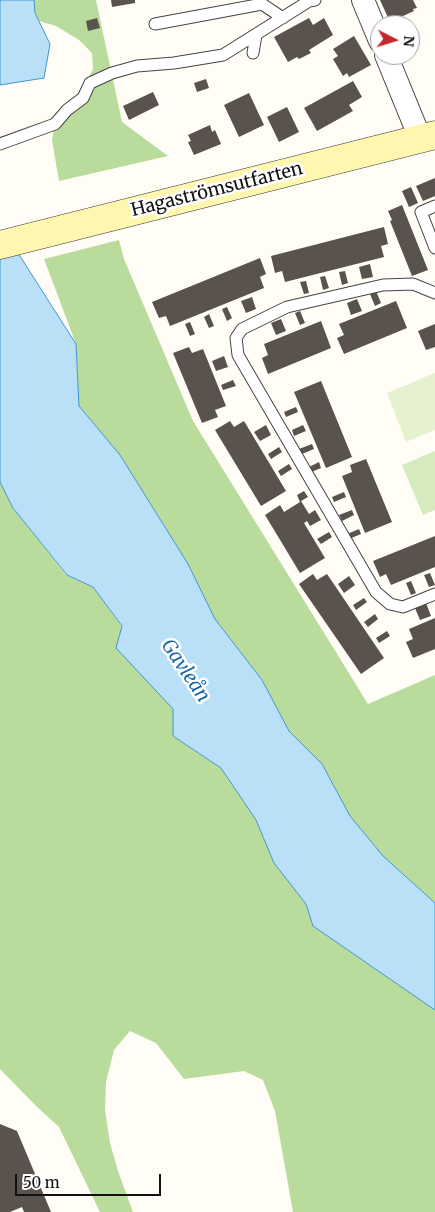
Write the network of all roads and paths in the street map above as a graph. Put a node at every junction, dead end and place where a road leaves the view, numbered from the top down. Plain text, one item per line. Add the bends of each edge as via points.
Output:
1 (315, 0) edge
2 (363, 0) edge
3 (261, 2) edge
4 (370, 17) edge
5 (283, 18) junction
6 (155, 24) dead end
7 (256, 35) junction
8 (252, 53) dead end
9 (391, 65) edge
10 (428, 137) edge
11 (0, 144) edge
12 (435, 206) edge
13 (0, 245) edge
14 (435, 248) edge
15 (435, 293) edge
16 (435, 594) edge

1 - 5 lane
2 - 4 street
3 - 5 lane
3 - 6 lane
5 - 7 lane
7 - 8 lane
7 - 11 lane via 223,55 174,64 137,66 112,73 90,83 83,98 55,124
9 - 10 street
10 - 13 street, Hagaströmsutfarten
12 - 14 lane via 421,212
15 - 16 lane via 413,284 383,285 287,307 242,329 236,338 238,355 376,592 390,604 403,607

